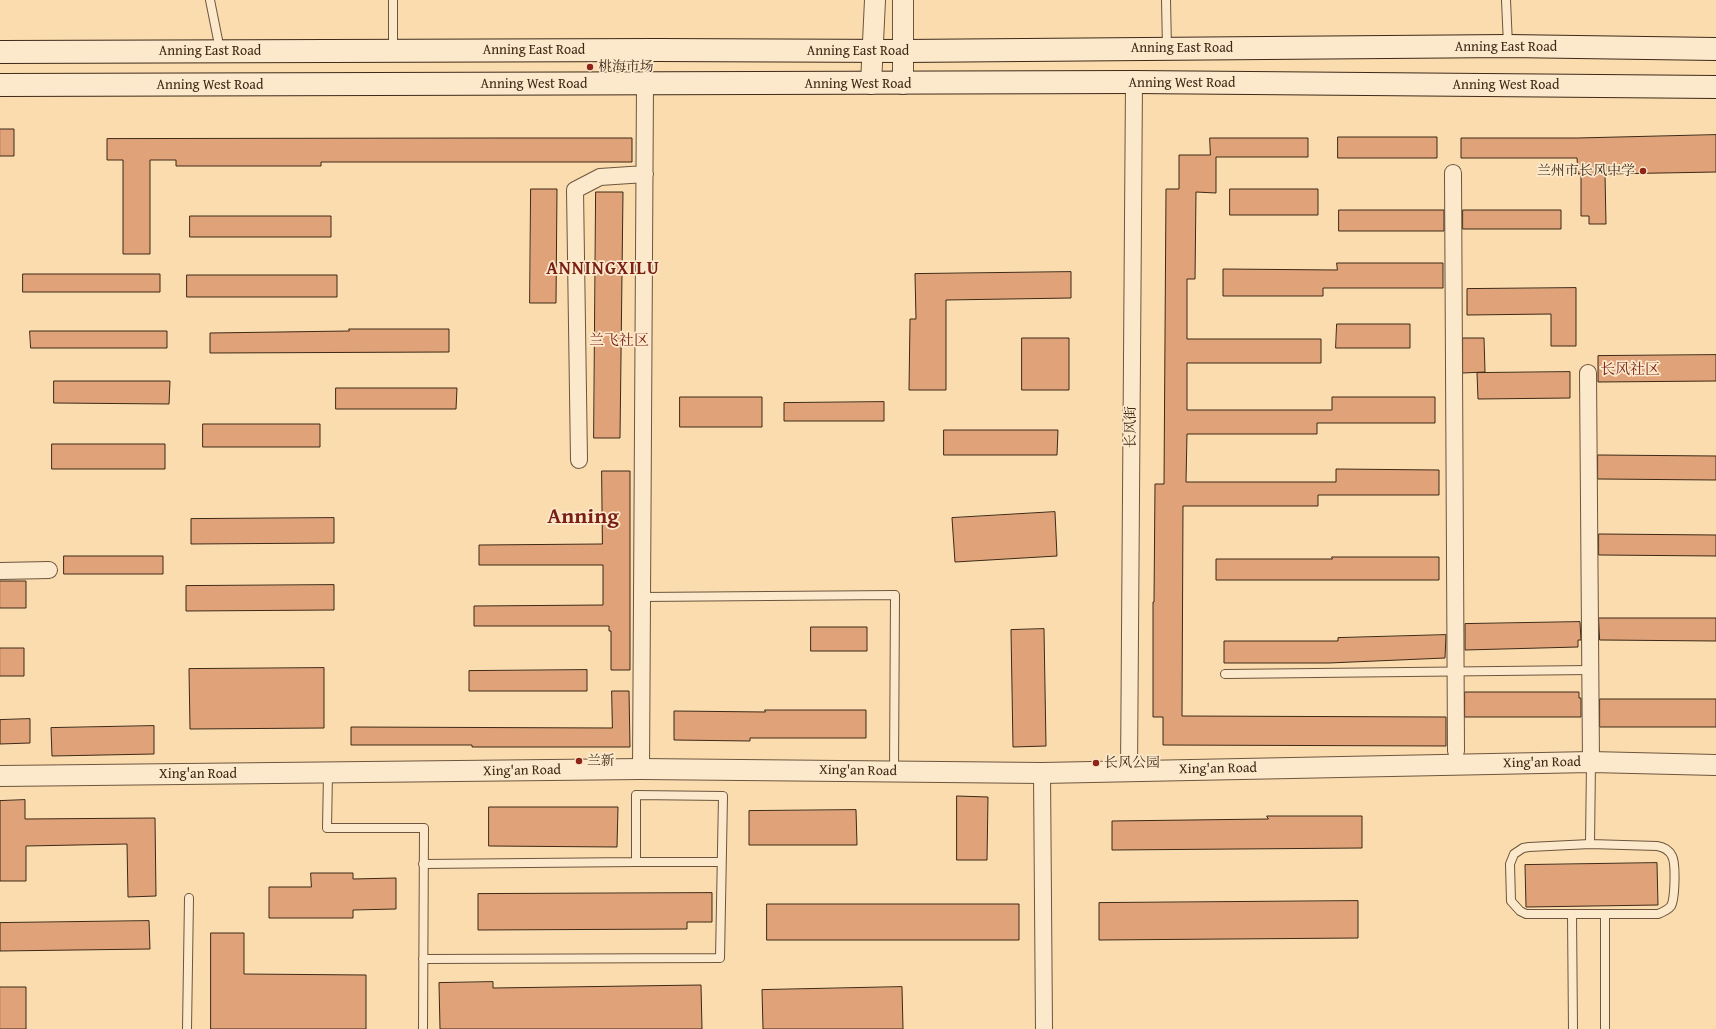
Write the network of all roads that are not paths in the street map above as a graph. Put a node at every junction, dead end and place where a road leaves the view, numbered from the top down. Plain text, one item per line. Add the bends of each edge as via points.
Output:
1 (210, 0) edge
2 (393, 0) edge
3 (875, 0) edge
4 (903, 0) edge
5 (1166, 0) edge
6 (1506, 0) edge
7 (1508, 46) junction
8 (1167, 48) junction
9 (1716, 49) edge
10 (976, 50) junction
11 (220, 51) junction
12 (393, 51) junction
13 (812, 51) junction
14 (874, 51) junction
15 (903, 51) junction
16 (0, 52) edge
17 (1134, 82) junction
18 (645, 84) junction
19 (811, 84) junction
20 (871, 84) junction
21 (904, 84) junction
22 (974, 84) junction
23 (0, 85) edge
24 (1716, 87) edge
25 (1453, 173) dead end
26 (645, 174) junction
27 (1588, 373) dead end
28 (579, 460) dead end
29 (49, 570) dead end
30 (0, 571) edge
31 (642, 597) junction
32 (1456, 670) junction
33 (1590, 670) junction
34 (1225, 674) dead end
35 (1456, 751) dead end
36 (1591, 762) junction
37 (1716, 765) edge
38 (641, 769) junction
39 (894, 771) junction
40 (1129, 771) junction
41 (328, 773) junction
42 (1042, 773) junction
43 (0, 776) edge
44 (1590, 844) junction
45 (636, 862) junction
46 (721, 862) junction
47 (423, 864) junction
48 (189, 898) dead end
49 (1572, 914) junction
50 (1605, 914) junction
51 (423, 959) junction
52 (187, 1029) edge
53 (423, 1029) edge
54 (1044, 1029) edge
55 (1573, 1029) edge
56 (1605, 1029) edge

1 - 11 lane
2 - 12 lane
3 - 14 street
4 - 15 street
5 - 8 lane
6 - 7 lane
7 - 8 main road, Anning East Road
7 - 9 main road, Anning East Road
8 - 10 main road, Anning East Road
10 - 15 main road, Anning East Road
10 - 22 main road via 967,57 964,67 967,77
11 - 12 main road, Anning East Road
11 - 16 main road, Anning East Road
12 - 13 main road, Anning East Road
13 - 14 main road, Anning East Road
13 - 19 main road via 816,57 818,71
14 - 15 main road, Anning East Road
14 - 20 street
15 - 21 street
17 - 22 main road, Anning West Road
17 - 24 main road, Anning West Road
17 - 40 street, 长风街
18 - 19 main road, Anning West Road
18 - 23 main road, Anning West Road
18 - 26 street
19 - 20 main road, Anning West Road
20 - 21 main road, Anning West Road
21 - 22 main road, Anning West Road
25 - 32 street
26 - 28 street via 600,177 575,190
26 - 31 street
27 - 33 street
29 - 30 street
31 - 38 street
31 - 39 lane via 895,595
32 - 33 lane
32 - 34 lane
32 - 35 street
33 - 36 street
36 - 37 street, Xing'an Road
36 - 40 street, Xing'an Road
36 - 44 lane
38 - 39 street, Xing'an Road
38 - 41 street, Xing'an Road
39 - 42 street, Xing'an Road
40 - 42 street, Xing'an Road
41 - 43 street, Xing'an Road
41 - 47 lane via 327,828 424,828
42 - 54 street
44 - 49 lane via 1523,848 1514,854 1512,859 1511,901 1515,907 1526,914
44 - 50 lane via 1657,846 1668,850 1674,859 1674,895 1667,910 1658,914
45 - 46 lane
45 - 46 lane via 636,795 644,795 723,796
45 - 47 lane
46 - 51 lane via 720,958
47 - 51 lane
48 - 52 lane
49 - 50 lane
49 - 55 lane
50 - 56 lane
51 - 53 lane

